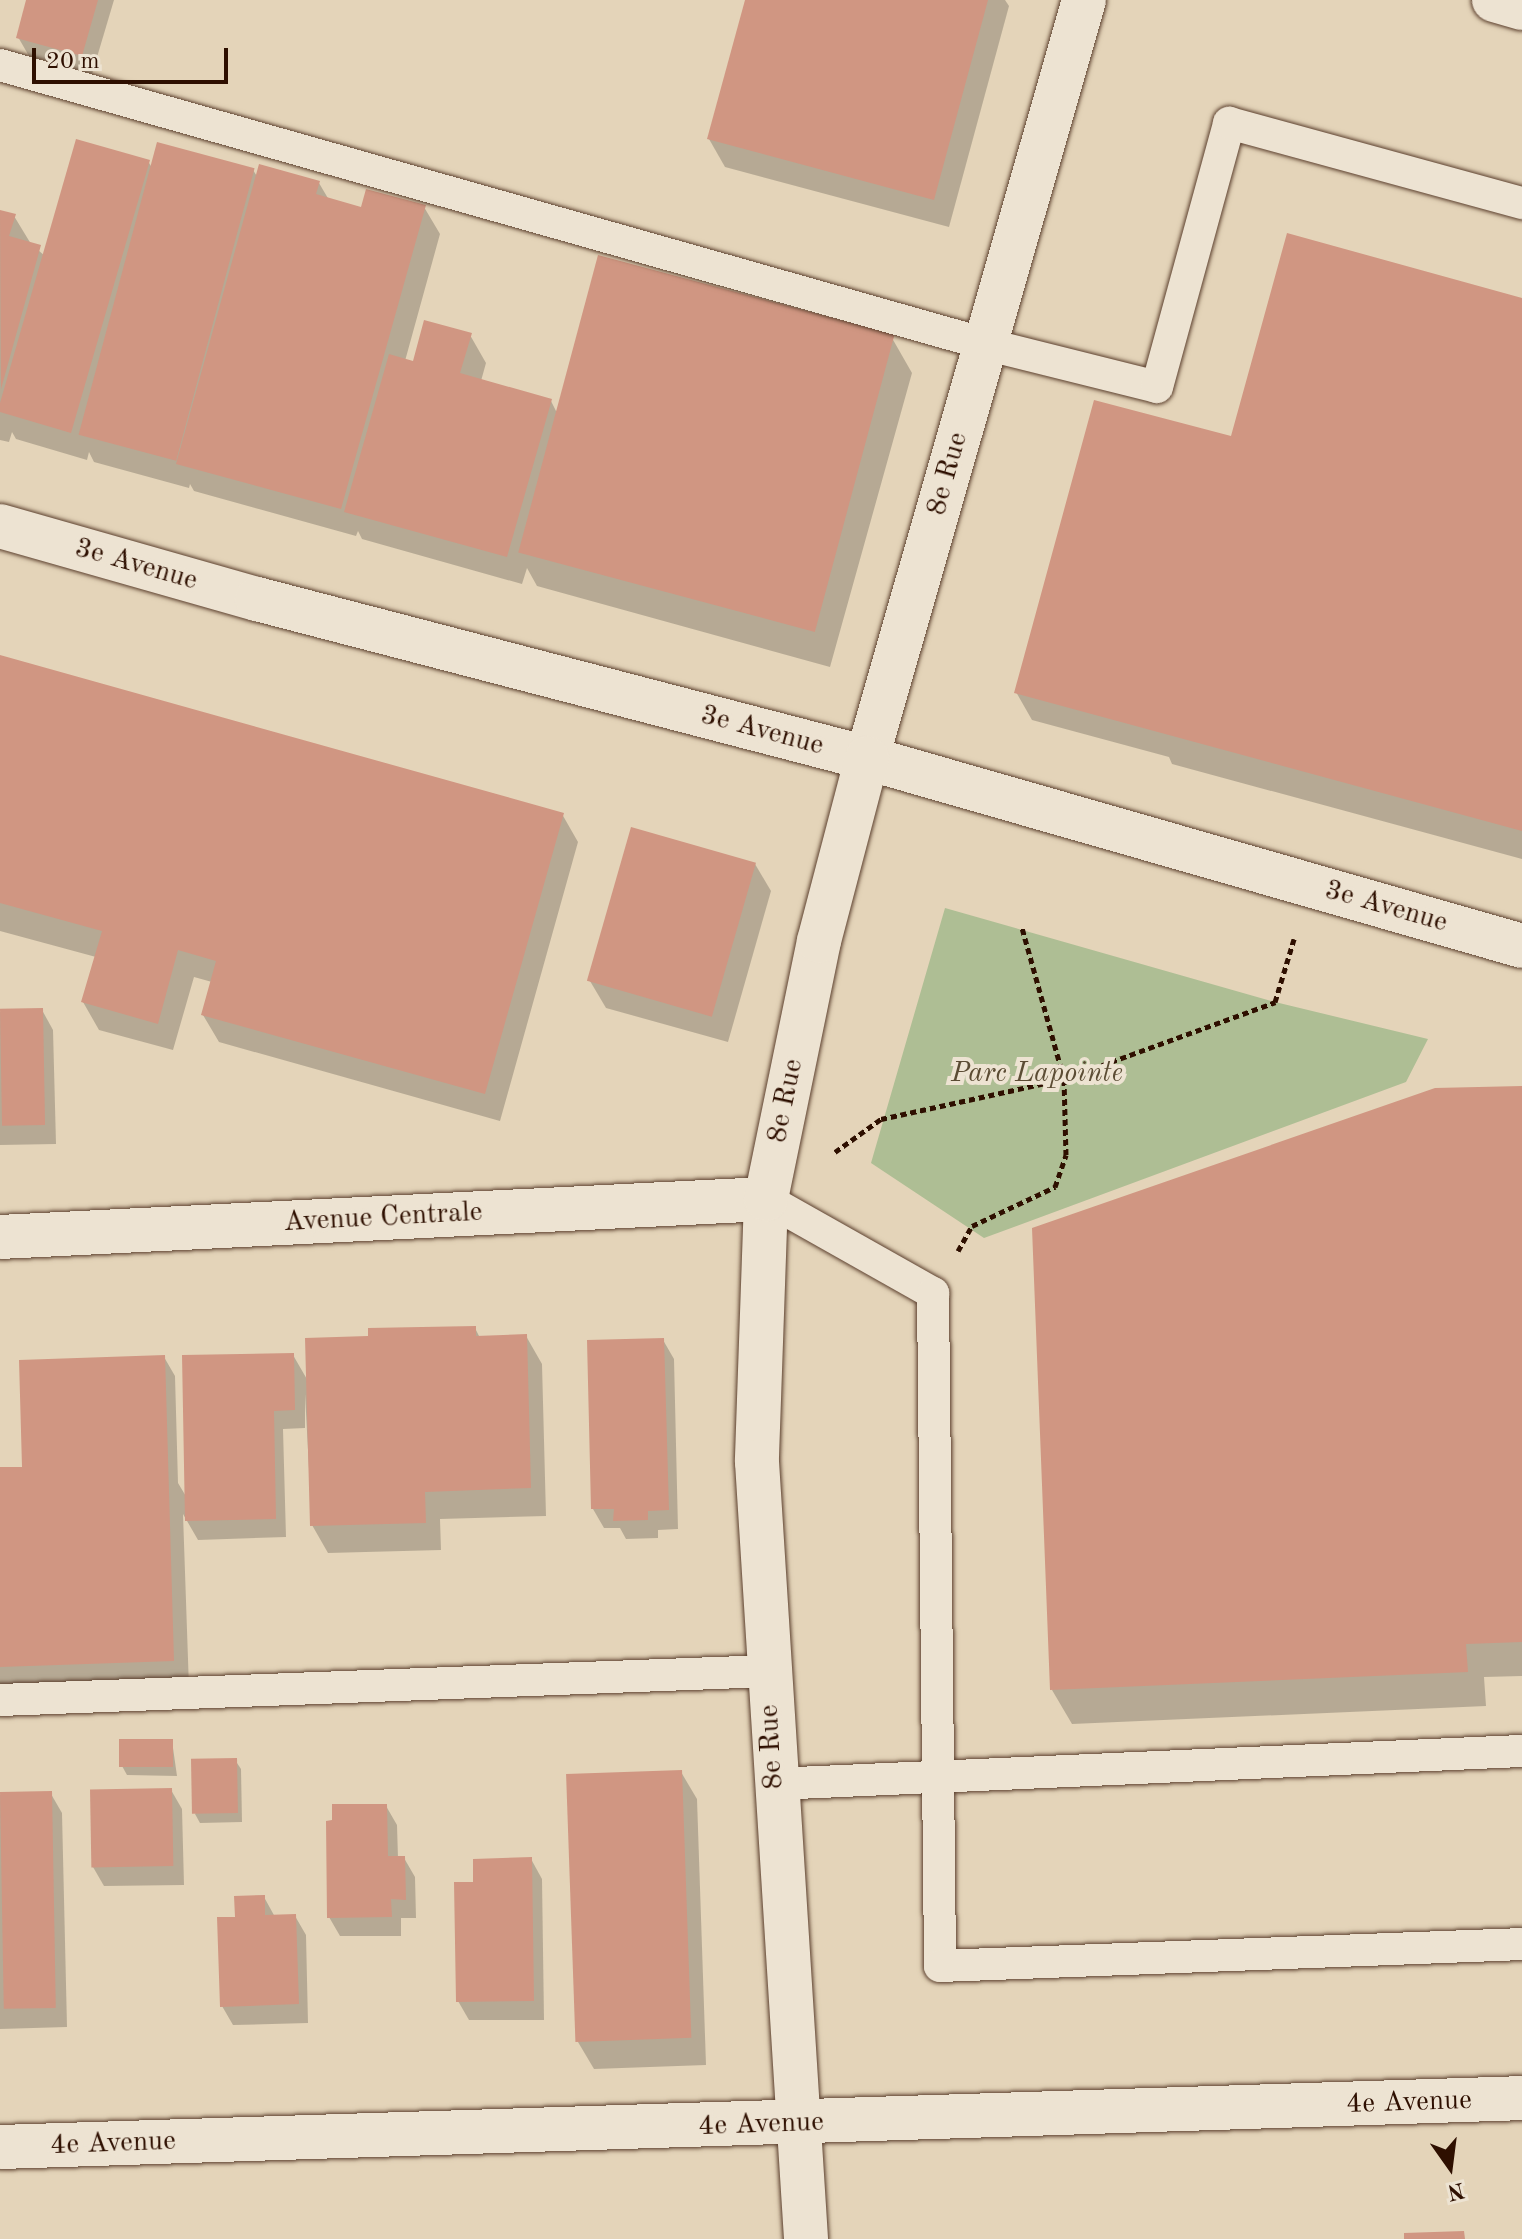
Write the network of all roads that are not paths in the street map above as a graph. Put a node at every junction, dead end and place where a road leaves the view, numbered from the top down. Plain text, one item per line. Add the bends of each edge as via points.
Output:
1 (1084, 0) edge
2 (1494, 0) edge
3 (1522, 8) edge
4 (0, 65) edge
5 (1522, 203) edge
6 (985, 344) junction
7 (0, 526) edge
8 (867, 758) junction
9 (1522, 946) edge
10 (766, 1199) junction
11 (0, 1237) edge
12 (768, 1671) junction
13 (0, 1700) edge
14 (1522, 1751) edge
15 (936, 1776) junction
16 (774, 1784) junction
17 (1522, 1944) edge
18 (1522, 2098) edge
19 (802, 2123) junction
20 (0, 2147) edge
21 (806, 2239) edge

1 - 6 street, 8e Rue
2 - 3 street
4 - 6 lane
5 - 6 lane via 1229,123 1157,387
6 - 8 street, 8e Rue
7 - 8 street, 3e Avenue via 257,599
8 - 9 street, 3e Avenue
8 - 10 street, 8e Rue via 819,941
10 - 11 street, Avenue Centrale
10 - 12 street, 8e Rue via 757,1462
10 - 15 lane via 933,1293
12 - 13 lane
12 - 16 street, 8e Rue
14 - 15 lane
15 - 16 lane
15 - 17 lane via 940,1966
16 - 19 street, 8e Rue
18 - 19 street, 4e Avenue
19 - 20 street, 4e Avenue
19 - 21 street, 8e Rue

